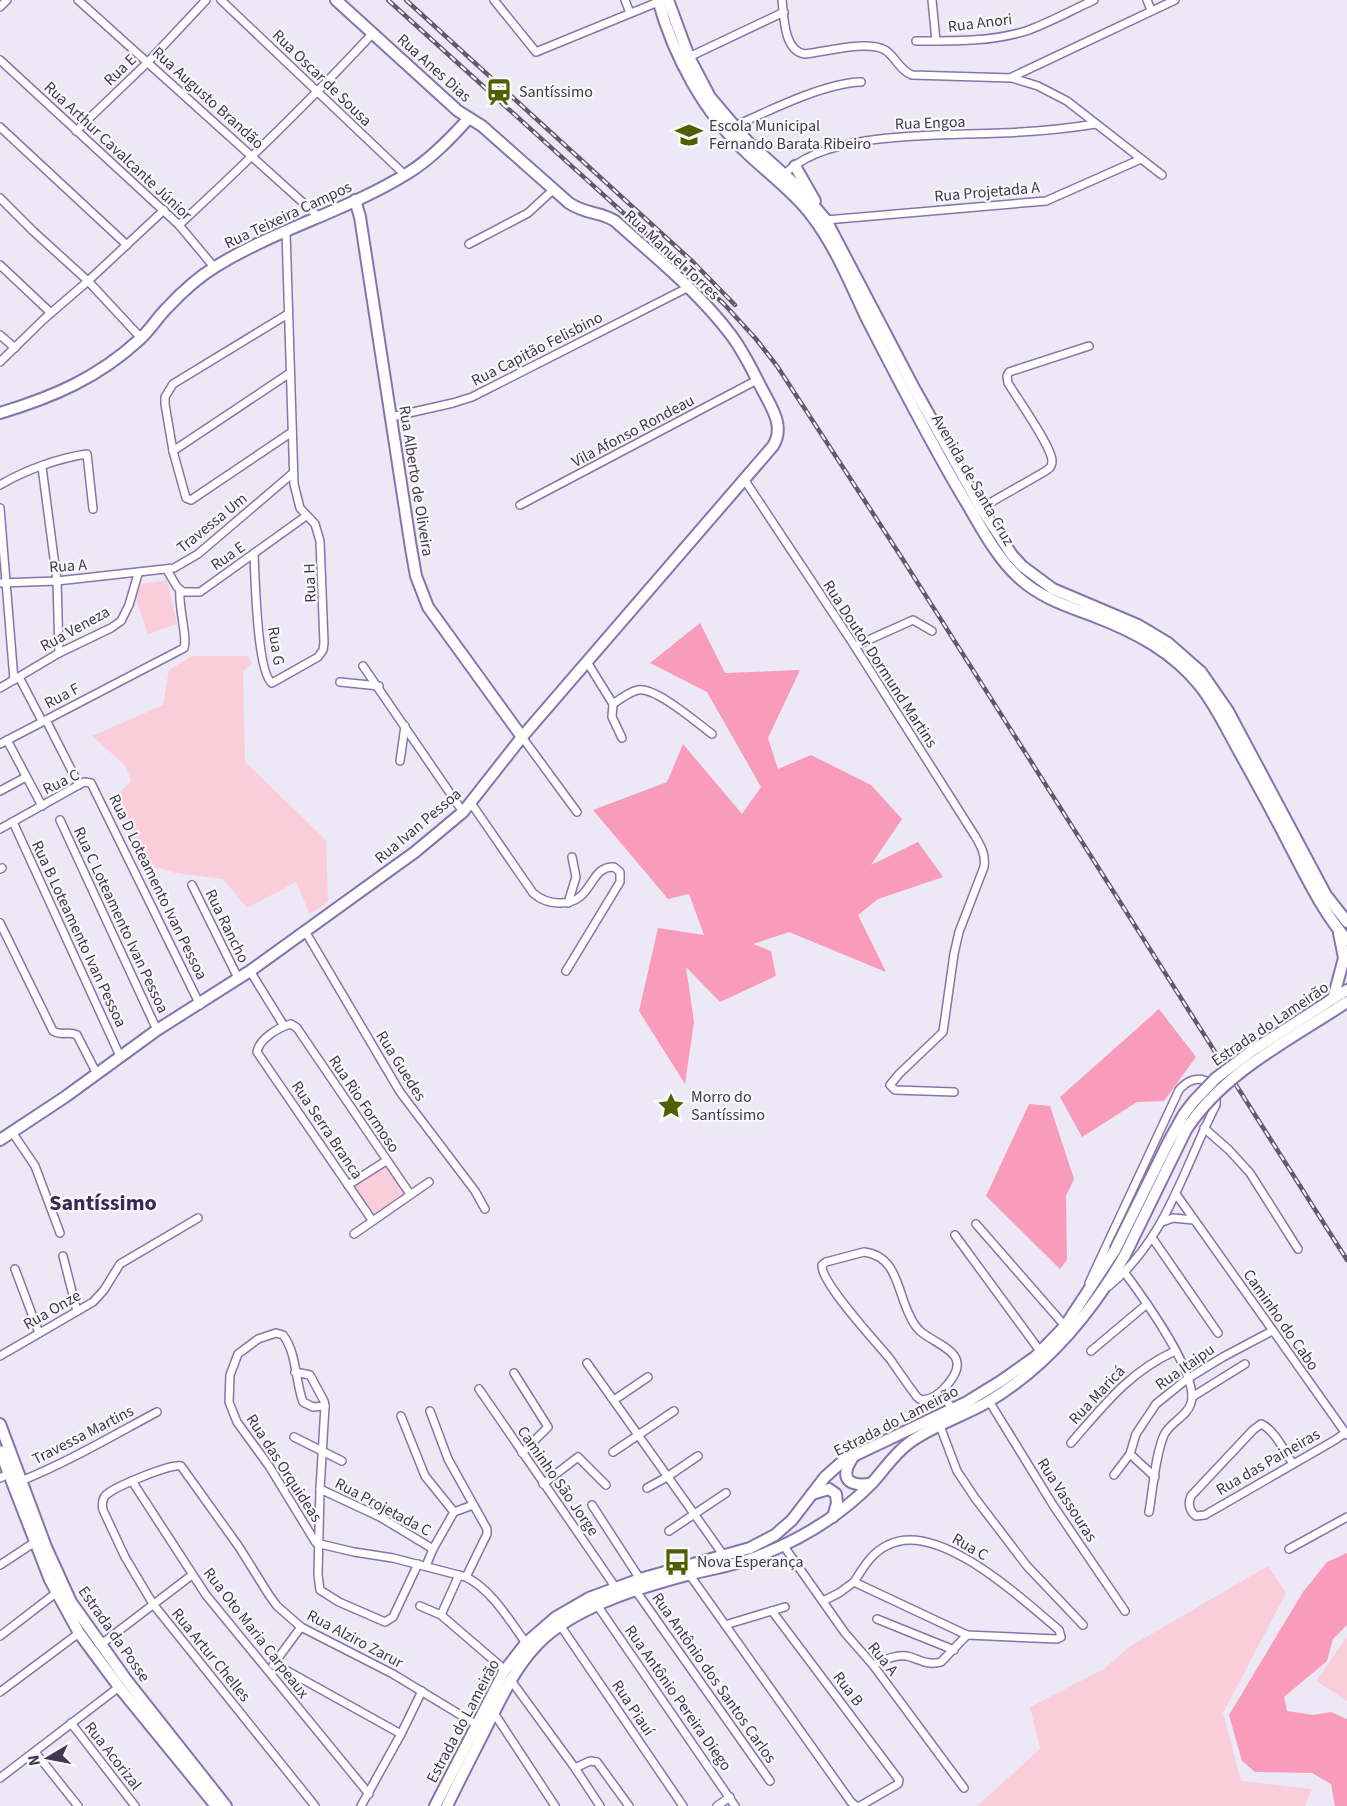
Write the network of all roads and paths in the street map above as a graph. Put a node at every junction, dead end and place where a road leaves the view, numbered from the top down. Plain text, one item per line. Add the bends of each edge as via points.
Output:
1 (7, 0) edge
2 (78, 0) edge
3 (206, 0) edge
4 (221, 0) edge
5 (336, 0) edge
6 (494, 0) edge
7 (625, 0) edge
8 (782, 0) edge
9 (932, 0) edge
10 (1094, 0) edge
11 (1146, 0) edge
12 (1175, 0) edge
13 (661, 1) edge
14 (0, 7) edge
15 (1151, 10) junction
16 (784, 12) junction
17 (630, 13) junction
18 (373, 33) junction
19 (916, 41) dead end
20 (936, 41) junction
21 (689, 57) junction
22 (0, 60) edge
23 (148, 62) junction
24 (1012, 78) junction
25 (861, 82) dead end
26 (318, 92) junction
27 (469, 118) junction
28 (1095, 124) junction
29 (735, 126) junction
30 (0, 127) edge
31 (76, 131) junction
32 (253, 157) junction
33 (1141, 159) junction
34 (795, 166) junction
35 (405, 175) junction
36 (1162, 175) dead end
37 (782, 179) junction
38 (554, 189) junction
39 (0, 198) edge
40 (355, 200) junction
41 (164, 210) junction
42 (602, 215) joint
43 (823, 216) junction
44 (318, 217) junction
45 (179, 225) junction
46 (286, 232) junction
47 (469, 244) dead end
48 (127, 245) junction
49 (0, 265) edge
50 (214, 267) junction
51 (88, 281) junction
52 (689, 287) junction
53 (51, 313) junction
54 (288, 314) junction
55 (0, 335) edge
56 (141, 338) junction
57 (1089, 346) dead end
58 (15, 348) junction
59 (0, 363) edge
60 (290, 373) junction
61 (757, 380) junction
62 (0, 413) edge
63 (391, 417) junction
64 (292, 432) junction
65 (773, 446) joint
66 (173, 451) junction
67 (42, 466) junction
68 (293, 473) junction
69 (744, 478) junction
70 (0, 485) edge
71 (520, 505) dead end
72 (0, 508) edge
73 (981, 508) junction
74 (93, 509) dead end
75 (306, 516) junction
76 (254, 554) junction
77 (167, 570) junction
78 (138, 574) junction
79 (57, 581) junction
80 (4, 583) edge
81 (180, 590) junction
82 (932, 631) dead end
83 (855, 646) junction
84 (59, 652) junction
85 (321, 654) joint
86 (586, 662) junction
87 (363, 666) dead end
88 (17, 678) junction
89 (340, 682) dead end
90 (379, 686) junction
91 (0, 688) edge
92 (612, 704) junction
93 (44, 721) junction
94 (405, 726) junction
95 (712, 734) dead end
96 (522, 737) junction
97 (622, 738) dead end
98 (4, 742) edge
99 (400, 761) dead end
100 (26, 777) junction
101 (92, 783) joint
102 (79, 785) junction
103 (0, 791) edge
104 (471, 803) junction
105 (42, 806) junction
106 (463, 812) junction
107 (577, 813) dead end
108 (60, 820) dead end
109 (13, 822) junction
110 (0, 829) edge
111 (572, 857) dead end
112 (192, 885) dead end
113 (568, 903) junction
114 (0, 922) edge
115 (1347, 922) edge
116 (1338, 930) junction
117 (305, 931) junction
118 (1347, 940) edge
119 (250, 971) junction
120 (566, 971) dead end
121 (238, 978) junction
122 (1347, 990) edge
123 (1347, 1002) edge
124 (1331, 1004) junction
125 (200, 1005) junction
126 (284, 1026) junction
127 (157, 1030) junction
128 (120, 1056) junction
129 (97, 1074) junction
130 (954, 1092) dead end
131 (1204, 1128) junction
132 (12, 1132) junction
133 (0, 1140) edge
134 (386, 1161) junction
135 (429, 1182) dead end
136 (348, 1185) junction
137 (410, 1194) junction
138 (1176, 1194) junction
139 (485, 1209) dead end
140 (198, 1218) dead end
141 (372, 1220) junction
142 (1194, 1220) junction
143 (1162, 1222) junction
144 (976, 1224) dead end
145 (60, 1233) dead end
146 (354, 1234) dead end
147 (955, 1235) dead end
148 (1153, 1239) junction
149 (1298, 1249) dead end
150 (1120, 1253) junction
151 (63, 1256) dead end
152 (15, 1269) dead end
153 (1125, 1273) junction
154 (1105, 1289) junction
155 (1086, 1297) junction
156 (1147, 1304) junction
157 (78, 1311) junction
158 (1065, 1326) junction
159 (1272, 1331) junction
160 (39, 1333) junction
161 (1218, 1333) dead end
162 (1040, 1351) junction
163 (1091, 1351) dead end
164 (1175, 1351) junction
165 (0, 1356) edge
166 (587, 1363) dead end
167 (1245, 1364) dead end
168 (295, 1372) junction
169 (514, 1372) dead end
170 (648, 1377) dead end
171 (1187, 1380) junction
172 (479, 1389) dead end
173 (941, 1392) junction
174 (1192, 1397) junction
175 (614, 1400) junction
176 (989, 1401) junction
177 (324, 1406) junction
178 (952, 1409) junction
179 (430, 1411) dead end
180 (157, 1412) dead end
181 (674, 1412) dead end
182 (401, 1416) dead end
183 (0, 1424) edge
184 (940, 1426) junction
185 (638, 1434) junction
186 (1346, 1434) edge
187 (294, 1437) dead end
188 (1071, 1443) dead end
189 (322, 1450) junction
190 (0, 1451) edge
191 (613, 1452) dead end
192 (522, 1453) junction
193 (1130, 1454) junction
194 (855, 1455) junction
195 (698, 1456) dead end
196 (342, 1461) dead end
197 (1293, 1464) junction
198 (1114, 1475) dead end
199 (4, 1476) edge
200 (667, 1477) junction
201 (1155, 1477) junction
202 (21, 1481) junction
203 (132, 1481) junction
204 (872, 1483) junction
205 (543, 1484) junction
206 (606, 1485) dead end
207 (647, 1488) dead end
208 (320, 1489) junction
209 (726, 1492) dead end
210 (812, 1494) junction
211 (473, 1505) junction
212 (592, 1505) dead end
213 (454, 1512) junction
214 (1149, 1512) dead end
215 (693, 1515) junction
216 (1347, 1516) edge
217 (832, 1517) junction
218 (669, 1531) dead end
219 (35, 1542) junction
220 (319, 1544) junction
221 (783, 1545) junction
222 (433, 1549) junction
223 (1289, 1549) dead end
224 (724, 1556) junction
225 (418, 1564) junction
226 (0, 1565) edge
227 (426, 1566) junction
228 (689, 1574) junction
229 (192, 1575) junction
230 (463, 1576) junction
231 (640, 1579) junction
232 (854, 1582) junction
233 (616, 1588) junction
234 (636, 1591) junction
235 (56, 1593) junction
236 (824, 1601) junction
237 (153, 1604) junction
238 (597, 1605) junction
239 (420, 1606) dead end
240 (785, 1607) dead end
241 (772, 1611) junction
242 (1125, 1611) dead end
243 (441, 1616) junction
244 (877, 1619) dead end
245 (560, 1625) junction
246 (725, 1625) junction
247 (1083, 1625) dead end
248 (301, 1627) junction
249 (79, 1633) junction
250 (967, 1635) junction
251 (0, 1636) edge
252 (526, 1643) junction
253 (100, 1645) junction
254 (954, 1650) junction
255 (275, 1664) junction
256 (873, 1665) junction
257 (266, 1670) junction
258 (508, 1674) junction
259 (119, 1687) junction
260 (422, 1691) junction
261 (0, 1692) edge
262 (494, 1713) junction
263 (70, 1723) junction
264 (477, 1725) junction
265 (401, 1734) junction
266 (35, 1752) junction
267 (575, 1768) junction
268 (0, 1778) edge
269 (770, 1781) dead end
270 (963, 1788) dead end
271 (369, 1794) junction
272 (730, 1797) junction
273 (78, 1806) edge
274 (135, 1806) edge
275 (216, 1806) edge
276 (226, 1806) edge
277 (315, 1806) edge
278 (362, 1806) edge
279 (435, 1806) edge
280 (447, 1806) edge
281 (555, 1806) edge
282 (600, 1806) edge
283 (629, 1806) edge
284 (683, 1806) edge
285 (717, 1806) edge
286 (735, 1806) edge
287 (858, 1806) edge

1 - 14 street
2 - 23 street, Rua Augusto Brandão
3 - 23 street, Rua E
4 - 26 street, Rua Oscar de Sousa
5 - 18 main road, Rua Anes Dias
6 - 17 street via 536,52
7 - 17 street
8 - 16 street
9 - 20 street, Rua Anori
10 - 20 street, Rua Anori via 1024,31 970,41
11 - 15 street
12 - 15 street
13 - 17 street
13 - 21 main road, Avenida de Santa Cruz
13 - 37 main road, Avenida de Santa Cruz via 676,51 701,98 732,138
15 - 24 street
16 - 21 street
16 - 24 street via 790,43 798,52 879,48 912,75
18 - 26 street
18 - 27 main road, Rua Anes Dias
19 - 20 street, Rua Anori
21 - 29 main road, Avenida de Santa Cruz via 710,97
22 - 31 street, Rua Arthur Cavalcante Júnior
23 - 31 street, Rua E
23 - 32 street, Rua Augusto Brandão
24 - 28 street via 1055,94
25 - 29 street via 823,90
26 - 32 street
26 - 35 street, Rua Oscar de Sousa
27 - 35 main road, Rua Teixeira Campos
27 - 38 main road, Rua Anes Dias
28 - 33 street
28 - 34 street, Rua Engoa via 860,141 812,156
29 - 37 main road, Avenida de Santa Cruz
30 - 48 street
31 - 41 street, Rua Arthur Cavalcante Júnior
32 - 44 street, Rua Augusto Brandão
32 - 45 street
33 - 36 street
33 - 43 street, Rua Projetada A via 1046,201
34 - 37 street, Rua Engoa
34 - 43 main road
35 - 40 main road, Rua Teixeira Campos
37 - 43 main road, Avenida de Santa Cruz
37 - 116 main road, Avenida de Santa Cruz via 823,231 954,481 1002,559 1041,595 1142,638 1188,673 1219,715 1312,890
38 - 42 main road, Rua Anes Dias via 583,212
38 - 47 street via 528,213
39 - 51 street
40 - 44 main road, Rua Teixeira Campos
40 - 63 main road, Rua Alberto de Oliveira
41 - 45 street, Rua Arthur Cavalcante Júnior
41 - 48 street
42 - 52 main road, Rua Manuel Torres via 615,221
43 - 73 main road, Avenida de Santa Cruz
44 - 46 main road, Rua Teixeira Campos
45 - 50 street, Rua Arthur Cavalcante Júnior
46 - 50 main road, Rua Teixeira Campos
46 - 54 street, Rua H
48 - 51 street
49 - 53 street
50 - 56 main road, Rua Teixeira Campos via 186,289
51 - 53 street
51 - 56 street
52 - 61 main road, Rua Manuel Torres via 731,335
52 - 63 street, Rua Capitão Felisbino via 472,396
53 - 58 street
54 - 60 street, Rua H
54 - 66 street via 173,384 165,397
55 - 58 street
56 - 62 main road, Rua Teixeira Campos via 83,382
57 - 73 street via 1009,372 1008,383 1046,445 1051,468
58 - 59 street
60 - 64 street, Rua H
60 - 66 street
61 - 65 main road, Rua Manuel Torres via 777,421 779,437
61 - 71 street, Vila Afonso Rondeau
63 - 96 main road, Rua Alberto de Oliveira via 420,592 438,623
64 - 66 street via 191,500 186,498
64 - 68 street, Rua H
65 - 69 main road, Rua Ivan Pessoa
67 - 70 street
67 - 74 street via 87,454
67 - 79 street
68 - 75 street, Rua H via 296,497
68 - 77 street, Travessa Um via 198,554
69 - 83 street, Rua Doutor Dormund Martins
69 - 86 main road, Rua Ivan Pessoa
72 - 80 street
73 - 115 main road, Avenida de Santa Cruz via 1012,555 1039,580 1068,597 1138,625 1178,651 1201,672 1228,711 1326,895
75 - 76 street, Rua E
75 - 85 street, Rua H via 315,524 321,548
76 - 81 street, Rua E via 200,592
76 - 85 street, Rua G via 262,658 269,681 280,680
77 - 78 street, Travessa Um
77 - 81 street
78 - 79 street, Rua A
78 - 84 street, Rua Veneza via 121,621
79 - 80 street, Rua A
79 - 84 street
80 - 88 street
81 - 93 street, Rua F via 186,644 179,652
82 - 83 street via 913,620
83 - 130 street, Rua Doutor Dormund Martins via 983,852 984,867 956,943 943,1032 890,1085 895,1090
84 - 88 street, Rua Veneza
86 - 92 street
86 - 96 main road, Rua Ivan Pessoa
87 - 90 street
88 - 91 street, Rua Veneza
88 - 93 street
89 - 90 street
90 - 94 street
92 - 95 street via 636,691 649,692
92 - 97 street via 612,717
93 - 98 street, Rua F
93 - 102 street
94 - 99 street
94 - 106 street
96 - 104 main road, Rua Ivan Pessoa
96 - 107 street
98 - 100 street
100 - 103 street
100 - 105 street
101 - 102 street, Rua C
101 - 125 street, Rua D Loteamento Ivan Pessoa
102 - 105 street, Rua C
104 - 106 main road, Rua Ivan Pessoa
104 - 113 street via 533,893 546,901
105 - 109 street, Rua C
106 - 117 main road, Rua Ivan Pessoa via 415,852
108 - 127 street, Rua C Loteamento Ivan Pessoa
109 - 110 street
109 - 128 street, Rua B Loteamento Ivan Pessoa
111 - 113 street via 576,877
112 - 121 street, Rua Rancho
113 - 120 street via 583,895 601,870 614,867 620,872 620,882
114 - 129 street via 53,1031 77,1035
116 - 118 main road, Avenida de Santa Cruz
116 - 124 main road via 1344,958
117 - 119 main road, Rua Ivan Pessoa
117 - 139 street, Rua Guedes via 400,1092
119 - 121 main road, Rua Ivan Pessoa
119 - 126 street
121 - 125 main road, Rua Ivan Pessoa
122 - 124 main road, Estrada do Lameirão
123 - 124 main road, Estrada do Lameirão
124 - 150 main road, Estrada do Lameirão, bridge via 1220,1089 1197,1113
125 - 127 main road, Rua Ivan Pessoa
126 - 134 street, Rua Rio Formoso via 291,1024 297,1028
126 - 136 street, Rua Serra Branca via 261,1042 259,1055
127 - 128 main road, Rua Ivan Pessoa
128 - 129 main road, Rua Ivan Pessoa
129 - 132 main road, Rua Ivan Pessoa
131 - 138 street, Estrada do Lameirão
131 - 149 street via 1250,1173
131 - 155 street, Estrada do Lameirão via 1216,1105 1215,1091 1209,1082 1192,1080 1179,1090 1094,1271
132 - 133 main road, Rua Ivan Pessoa
132 - 145 street via 35,1166
134 - 136 street
134 - 137 street, Rua Rio Formoso
135 - 137 street
136 - 141 street, Rua Serra Branca
137 - 141 street
138 - 142 street, Caminho do Cabo
138 - 143 street, Estrada do Lameirão
140 - 157 street, Rua Onze via 120,1264 97,1298
141 - 146 street
142 - 143 street via 1173,1218
142 - 159 street, Caminho do Cabo
143 - 148 street, Estrada do Lameirão
144 - 158 street
147 - 162 street
148 - 153 street, Estrada do Lameirão
148 - 161 street
150 - 154 main road, Estrada do Lameirão
150 - 155 main road, Estrada do Lameirão
151 - 157 street
152 - 160 street
153 - 154 street, Estrada do Lameirão
153 - 156 street
154 - 176 main road, Estrada do Lameirão via 1053,1352
155 - 158 main road, Estrada do Lameirão
156 - 163 street
156 - 164 street
157 - 160 street, Rua Onze
158 - 162 main road, Estrada do Lameirão
159 - 171 street, Rua Itaipu
159 - 186 street, Caminho do Cabo
160 - 165 street, Rua Onze
162 - 178 main road, Estrada do Lameirão via 1001,1381
164 - 171 street
164 - 188 street, Rua Maricá via 1124,1383
166 - 175 street
167 - 174 street
168 - 177 street via 310,1375
168 - 177 street, Rua das Orquideas via 303,1402 313,1407
168 - 220 street, Rua das Orquideas via 283,1335 276,1333 258,1339 238,1354 233,1363 230,1402 237,1422
169 - 192 street via 548,1427
170 - 175 street
171 - 174 street
171 - 193 street, Rua Itaipu via 1150,1410
172 - 192 street, Caminho São Jorge
173 - 173 street via 956,1373 956,1361 949,1349 917,1327 910,1317 890,1266 864,1252 822,1264 829,1282 917,1397 928,1400
173 - 178 street
174 - 201 street via 1189,1408 1164,1436
175 - 185 street
176 - 184 main road, Estrada do Lameirão
176 - 242 street, Rua Vassouras
177 - 189 street
178 - 194 main road, Estrada do Lameirão
179 - 211 street via 448,1459
180 - 202 street, Travessa Martins via 73,1458
181 - 185 street
182 - 213 street via 425,1476
183 - 202 main road, Estrada da Posse
184 - 204 main road, Estrada do Lameirão via 908,1444
184 - 247 street via 957,1471 975,1498 1035,1575
185 - 191 street
185 - 200 street
186 - 197 street, Rua das Paineiras
187 - 189 street
189 - 196 street
189 - 208 street
190 - 199 main road, Estrada da Posse
192 - 205 street, Caminho São Jorge
193 - 198 street, Rua Itaipu
193 - 201 street
194 - 204 main road via 847,1468 848,1479 857,1485
194 - 210 main road, Estrada do Lameirão via 825,1477
195 - 200 street
197 - 197 street, Rua das Paineiras via 1261,1424 1191,1496 1193,1514 1205,1515
199 - 219 main road, Estrada da Posse
200 - 207 street
200 - 215 street
201 - 214 street
202 - 253 main road, Estrada da Posse via 58,1578
203 - 229 street, Rua Oto Maria Carpeaux
203 - 237 street, Rua Artur Chelles via 106,1495 103,1510
203 - 248 street, Rua Alziro Zarur via 182,1466 277,1606
204 - 217 main road, Estrada do Lameirão
205 - 206 street via 578,1457
205 - 233 street, Caminho São Jorge
208 - 220 street
208 - 222 street, Rua Projetada C via 380,1517
209 - 215 street
210 - 217 main road via 829,1489 836,1494
210 - 224 main road, Estrada do Lameirão via 792,1520 774,1535
211 - 213 street
211 - 230 street via 486,1533
212 - 231 street
213 - 222 street
215 - 218 street
215 - 224 street
216 - 223 street
217 - 221 main road, Estrada do Lameirão
219 - 226 street
219 - 235 main road, Estrada da Posse
220 - 225 street
220 - 225 street via 318,1575 323,1594 385,1622 393,1617
221 - 228 main road, Estrada do Lameirão via 752,1559
221 - 236 street, Rua A
222 - 227 street
224 - 231 main road, Estrada do Lameirão
225 - 227 street
227 - 230 street
228 - 234 main road, Estrada do Lameirão
228 - 246 street
229 - 237 street
229 - 257 street, Rua Oto Maria Carpeaux
230 - 243 street
230 - 252 street via 487,1592
231 - 233 main road, Estrada do Lameirão
232 - 236 street
232 - 250 street
232 - 250 street, Rua C via 868,1561 896,1541 938,1545 1003,1583 1059,1630 1061,1636 1057,1639
233 - 252 main road, Estrada do Lameirão via 572,1606
234 - 238 main road, Estrada do Lameirão
234 - 269 street, Rua Antônio dos Santos Carlos
235 - 249 main road, Estrada da Posse
235 - 251 street
236 - 256 street, Rua A
237 - 253 street
237 - 277 street, Rua Artur Chelles
238 - 245 main road, Estrada do Lameirão
238 - 272 street, Rua Antônio Pereira Diego
239 - 243 street
240 - 241 street
241 - 246 street
241 - 287 street, Rua B via 897,1777 898,1784
243 - 258 street
244 - 254 street
245 - 258 main road, Estrada do Lameirão
245 - 284 street, Rua Piauí
246 - 287 street via 851,1802
248 - 255 street
248 - 260 street, Rua Alziro Zarur
249 - 259 main road, Estrada da Posse
249 - 261 street
250 - 254 street
252 - 258 main road, Estrada do Lameirão
253 - 276 main road, Estrada da Posse
254 - 256 street via 934,1664 905,1656
255 - 257 street
255 - 265 street
256 - 270 street, Rua A
257 - 271 street, Rua Oto Maria Carpeaux
258 - 262 main road, Estrada do Lameirão
258 - 264 main road, Estrada do Lameirão
258 - 267 street
259 - 263 street
259 - 275 main road, Estrada da Posse
260 - 264 street, Rua Alziro Zarur
260 - 265 street
262 - 280 main road, Estrada do Lameirão
262 - 281 street
263 - 266 street
263 - 274 street, Rua Acorizal
264 - 279 main road, Estrada do Lameirão
265 - 271 street
266 - 268 street
266 - 273 street
267 - 282 street
267 - 283 street via 597,1762
271 - 278 street
272 - 285 street
272 - 286 street, Rua Antônio Pereira Diego

